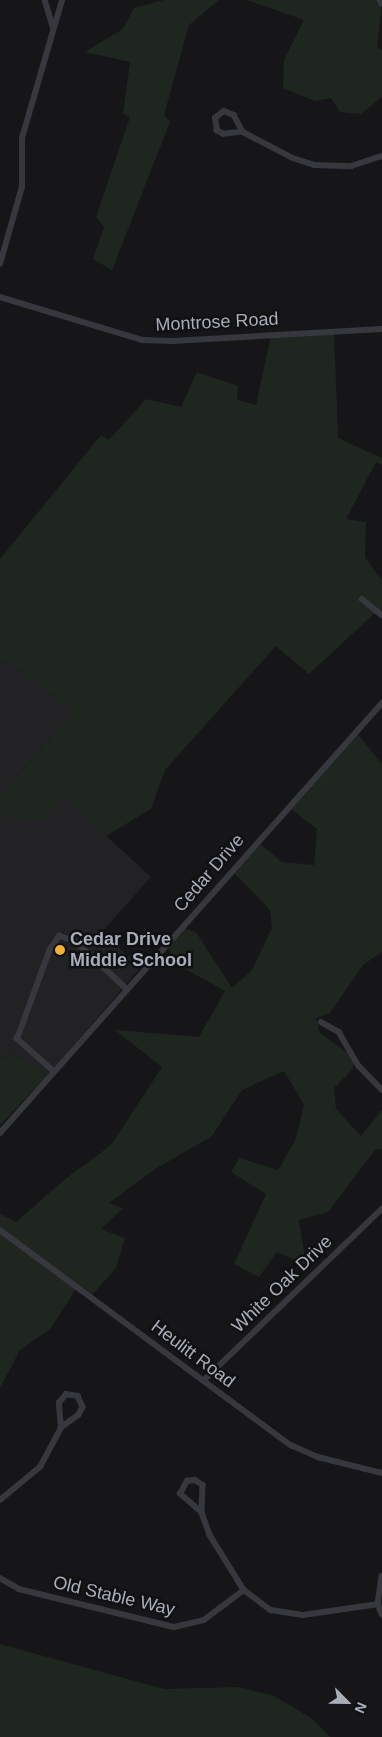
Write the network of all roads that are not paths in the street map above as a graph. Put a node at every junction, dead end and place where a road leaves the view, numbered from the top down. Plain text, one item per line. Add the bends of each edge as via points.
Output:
1 (45, 0) edge
2 (62, 0) edge
3 (380, 0) edge
4 (382, 4) edge
5 (53, 27) junction
6 (243, 132) junction
7 (382, 156) edge
8 (0, 264) edge
9 (0, 297) edge
10 (382, 328) edge
11 (362, 599) dead end
12 (382, 615) edge
13 (382, 702) edge
14 (127, 989) junction
15 (321, 1022) dead end
16 (54, 1072) junction
17 (382, 1090) edge
18 (0, 1133) edge
19 (382, 1209) edge
20 (0, 1230) edge
21 (203, 1381) junction
22 (61, 1428) junction
23 (382, 1473) edge
24 (0, 1500) edge
25 (202, 1513) junction
26 (382, 1576) edge
27 (0, 1578) edge
28 (244, 1590) junction
29 (378, 1604) junction
30 (382, 1614) edge

1 - 5 street
2 - 5 street
3 - 4 street
5 - 8 street via 22,138 23,180
6 - 6 street via 220,133 214,125 215,118 220,112 231,113
6 - 7 street via 293,158 314,165 351,166
9 - 10 street, Montrose Road via 118,334 151,340
11 - 12 street
13 - 14 street, Cedar Drive
14 - 16 street, Cedar Drive
14 - 16 street via 72,939 59,936 50,950 17,1039
15 - 17 street via 339,1032 359,1066
16 - 18 street, Cedar Drive
19 - 21 street, White Oak Drive
20 - 21 street, Heulitt Road
21 - 23 street, Heulitt Road via 300,1450
22 - 22 street via 59,1403 66,1394 74,1394 81,1400 81,1411
22 - 24 street via 40,1467
25 - 25 street via 180,1494 182,1485 187,1481 195,1480 203,1485
25 - 28 street via 210,1535
26 - 29 street
27 - 28 street, Old Stable Way via 20,1589 174,1626 204,1620
28 - 29 street via 260,1604 284,1614 303,1615
29 - 30 street

